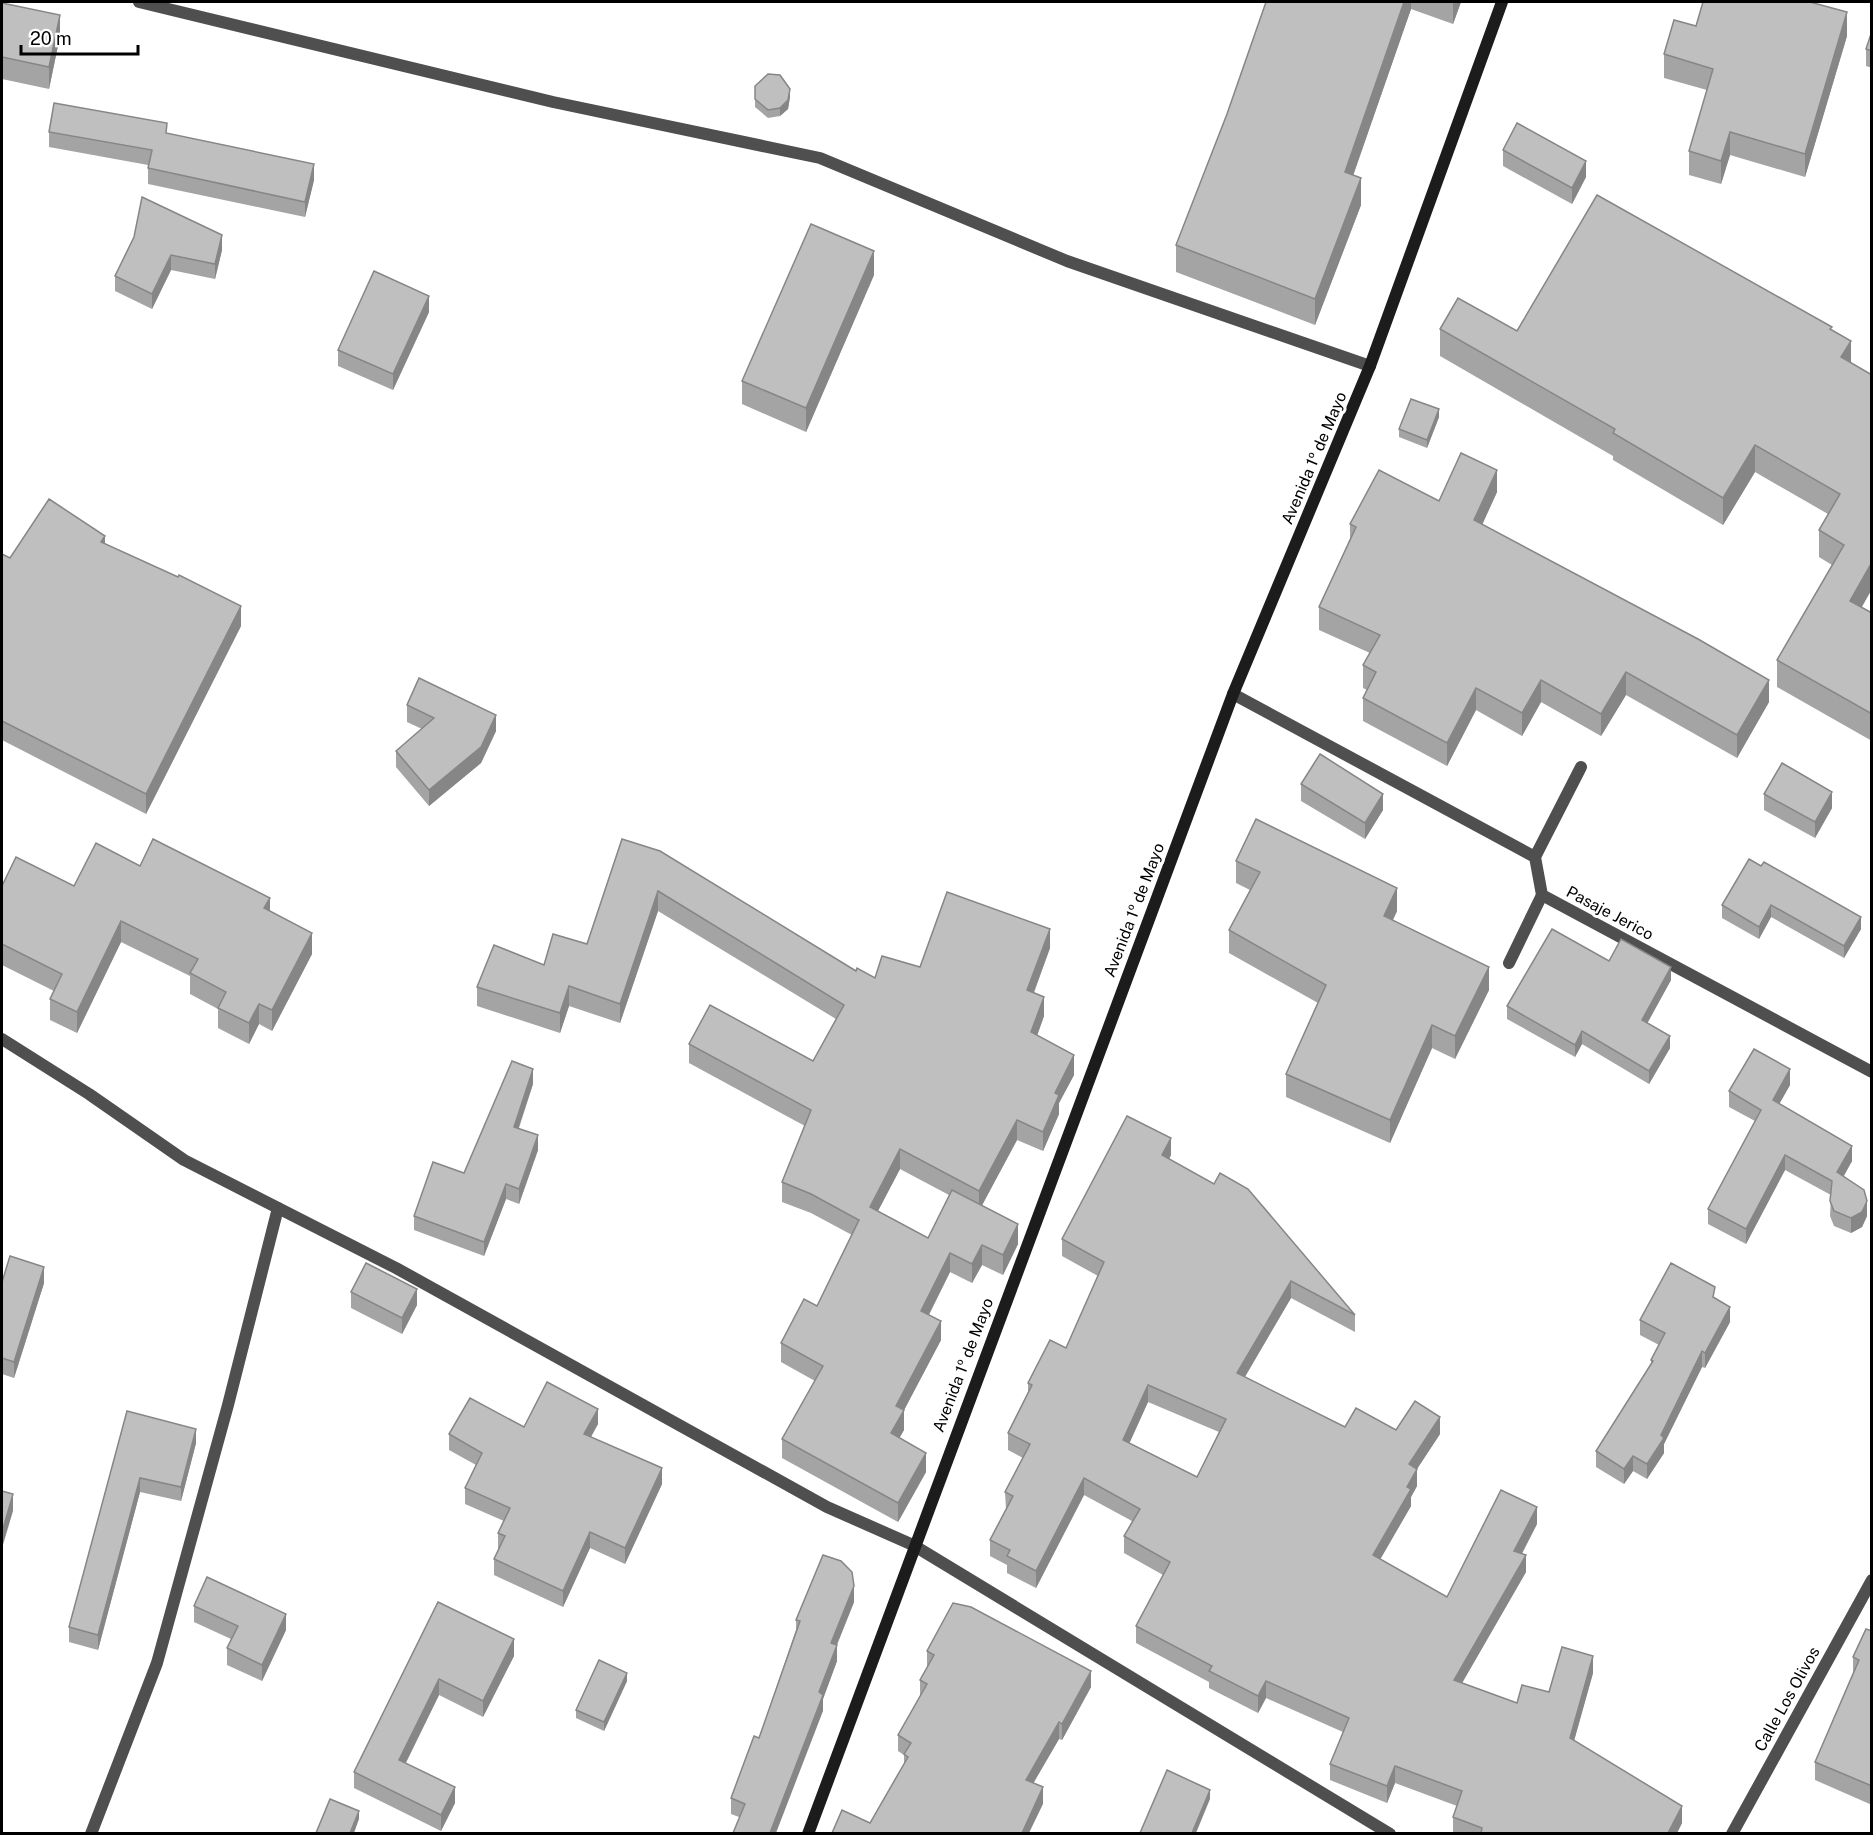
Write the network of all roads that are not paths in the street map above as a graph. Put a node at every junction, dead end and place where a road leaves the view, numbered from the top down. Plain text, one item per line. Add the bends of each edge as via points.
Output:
1 (139, 2) edge
2 (1502, 2) edge
3 (1370, 366) junction
4 (1233, 694) junction
5 (1581, 767) dead end
6 (1535, 857) junction
7 (1542, 895) junction
8 (1509, 963) dead end
9 (2, 1040) edge
10 (1872, 1072) edge
11 (278, 1208) junction
12 (913, 1545) junction
13 (1872, 1580) edge
14 (91, 1833) edge
15 (808, 1833) edge
16 (1390, 1833) edge
17 (1732, 1833) edge

1 - 3 street via 553,102 820,158 1067,261
2 - 3 main road, Avenida 1º de Mayo
3 - 4 main road, Avenida 1º de Mayo
4 - 6 street
4 - 12 main road, Avenida 1º de Mayo
5 - 6 street
6 - 7 street, Pasaje Jerico
7 - 8 street
7 - 10 street, Pasaje Jerico
9 - 11 street via 184,1160
11 - 12 street via 396,1268 827,1507
11 - 14 street via 157,1663
12 - 15 main road, Avenida 1º de Mayo
12 - 16 street
13 - 17 street, Calle Los Olivos

